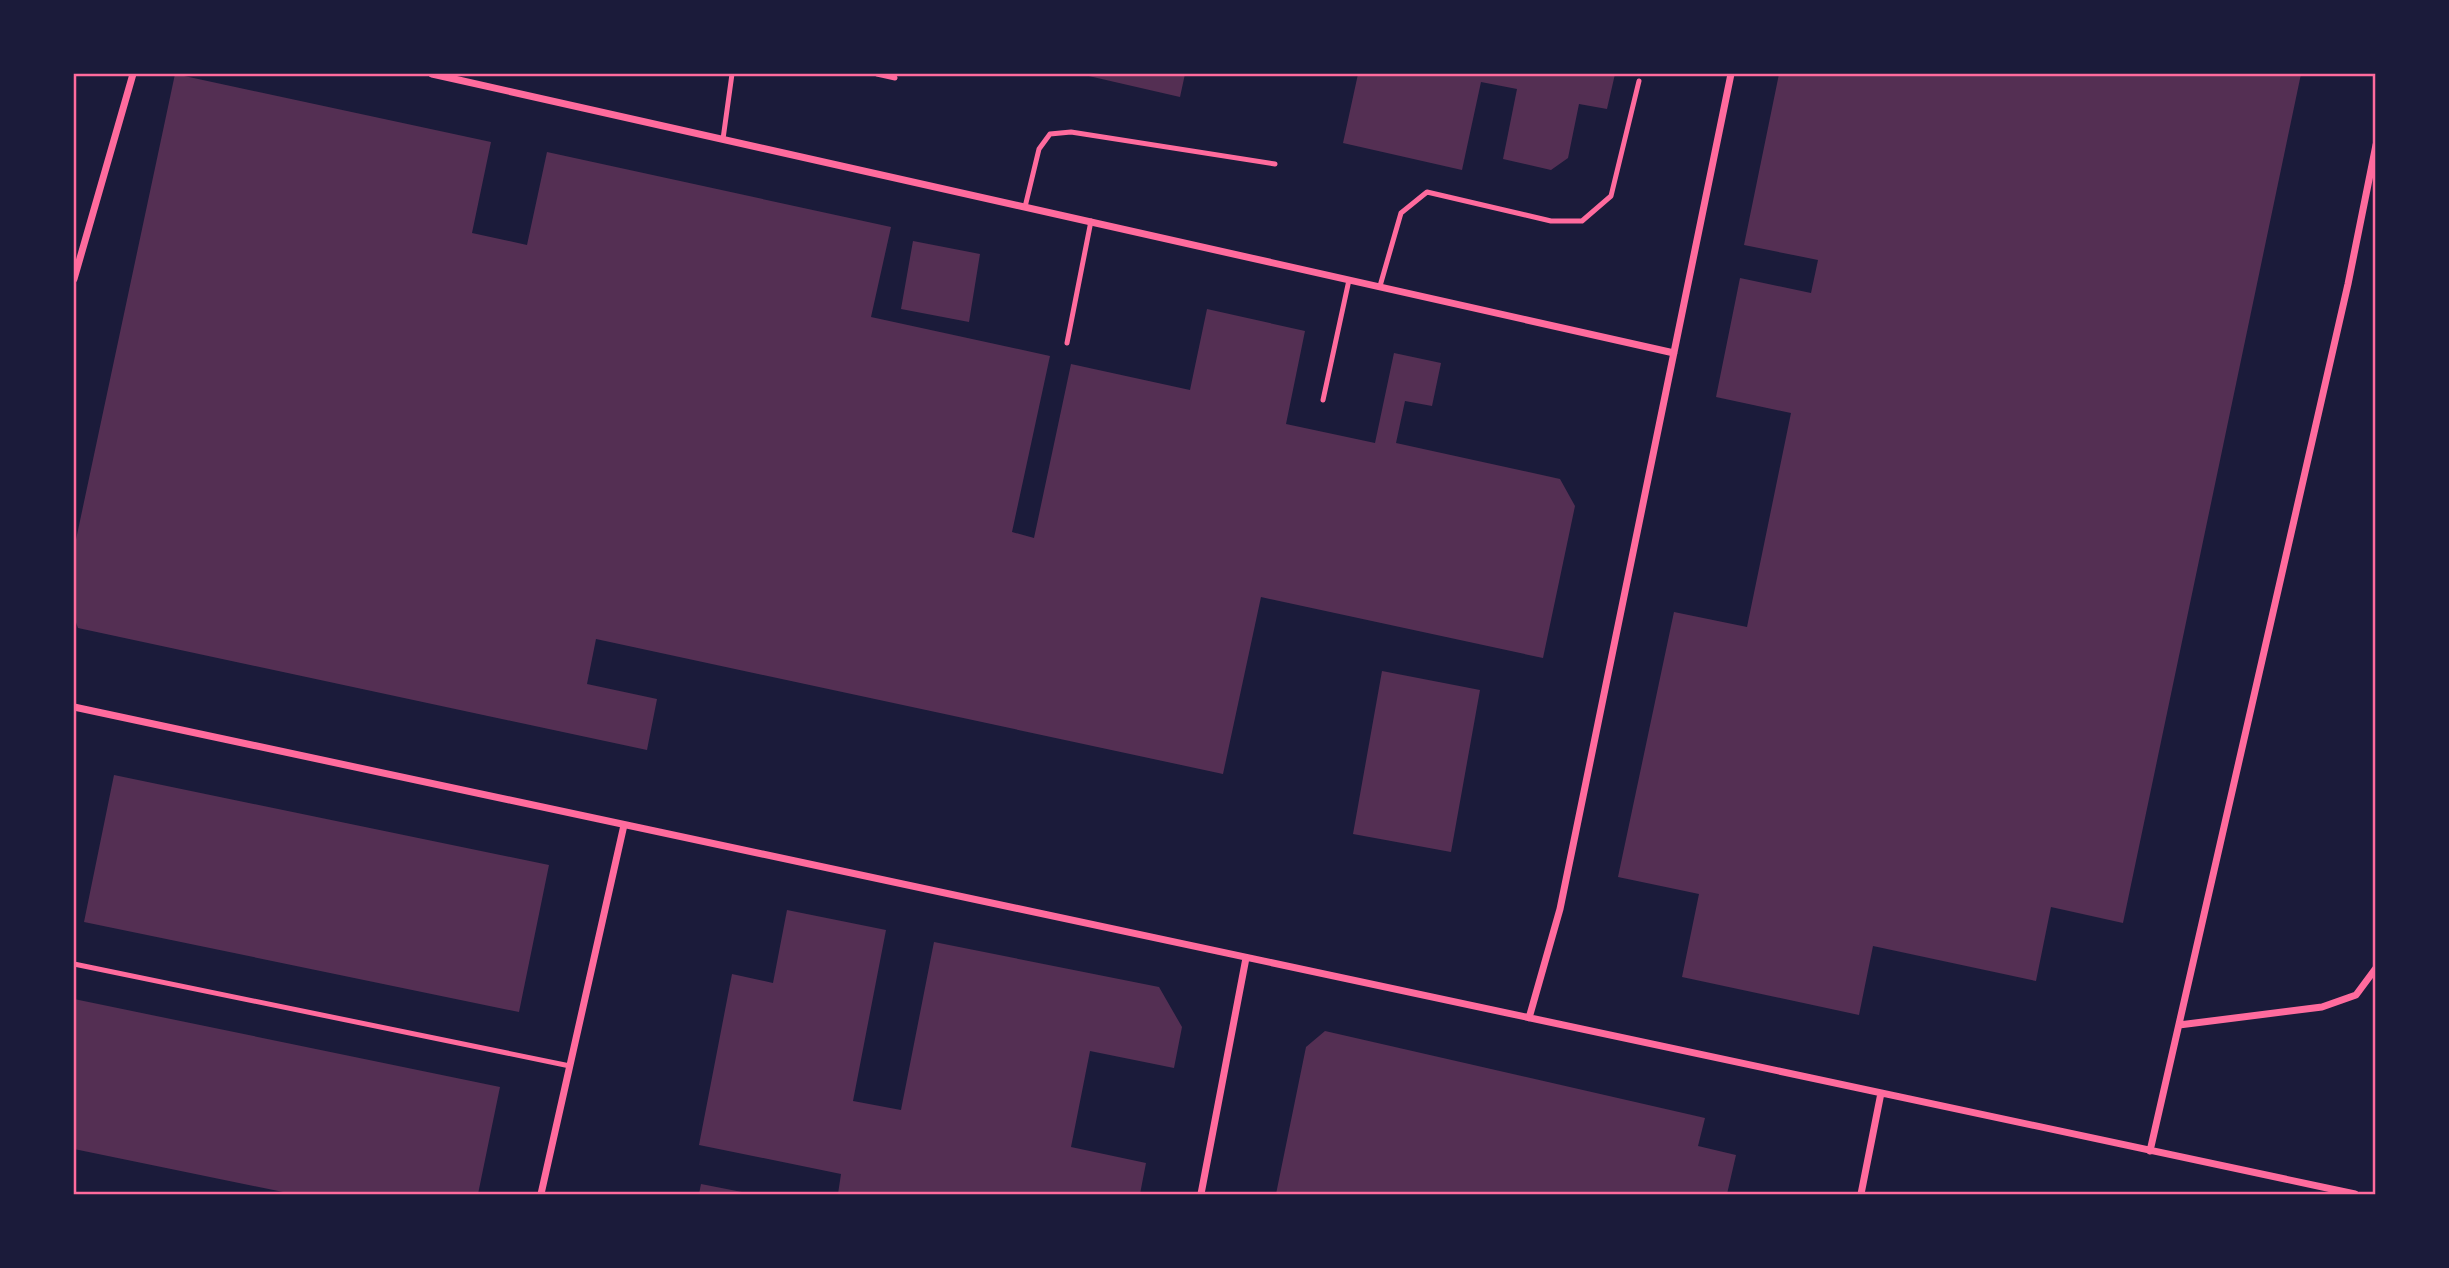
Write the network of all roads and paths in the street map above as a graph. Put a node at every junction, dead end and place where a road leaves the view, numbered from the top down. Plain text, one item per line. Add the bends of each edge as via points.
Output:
1 (133, 74) edge
2 (432, 74) edge
3 (732, 74) edge
4 (877, 74) edge
5 (1731, 74) edge
6 (895, 78) dead end
7 (1639, 81) dead end
8 (723, 139) junction
9 (2375, 145) edge
10 (1275, 164) dead end
11 (1025, 207) junction
12 (1091, 221) junction
13 (74, 279) edge
14 (1349, 280) junction
15 (1380, 286) junction
16 (1067, 343) dead end
17 (1674, 353) junction
18 (1323, 400) dead end
19 (74, 707) edge
20 (624, 825) junction
21 (1246, 958) junction
22 (74, 964) edge
23 (2375, 968) edge
24 (1529, 1018) junction
25 (2179, 1025) junction
26 (570, 1066) junction
27 (1881, 1093) junction
28 (2150, 1151) junction
29 (541, 1195) edge
30 (1201, 1195) edge
31 (1861, 1195) edge
32 (2355, 1195) edge

1 - 13 street
2 - 8 street
3 - 8 lane
4 - 6 lane
5 - 17 street
7 - 15 lane via 1611,196 1582,221 1551,221 1427,192 1401,213
8 - 11 street
9 - 25 street via 2345,298
10 - 11 lane via 1071,132 1050,134 1038,149
11 - 12 street
12 - 14 street
12 - 16 lane
14 - 15 street
14 - 18 lane
15 - 17 street
17 - 24 street via 1560,909
19 - 20 street
20 - 21 street
20 - 26 street
21 - 24 street
21 - 30 street
22 - 26 lane
23 - 25 street via 2356,995 2322,1007
24 - 27 street
25 - 28 street
26 - 29 street
27 - 28 street
27 - 31 street
28 - 32 street

